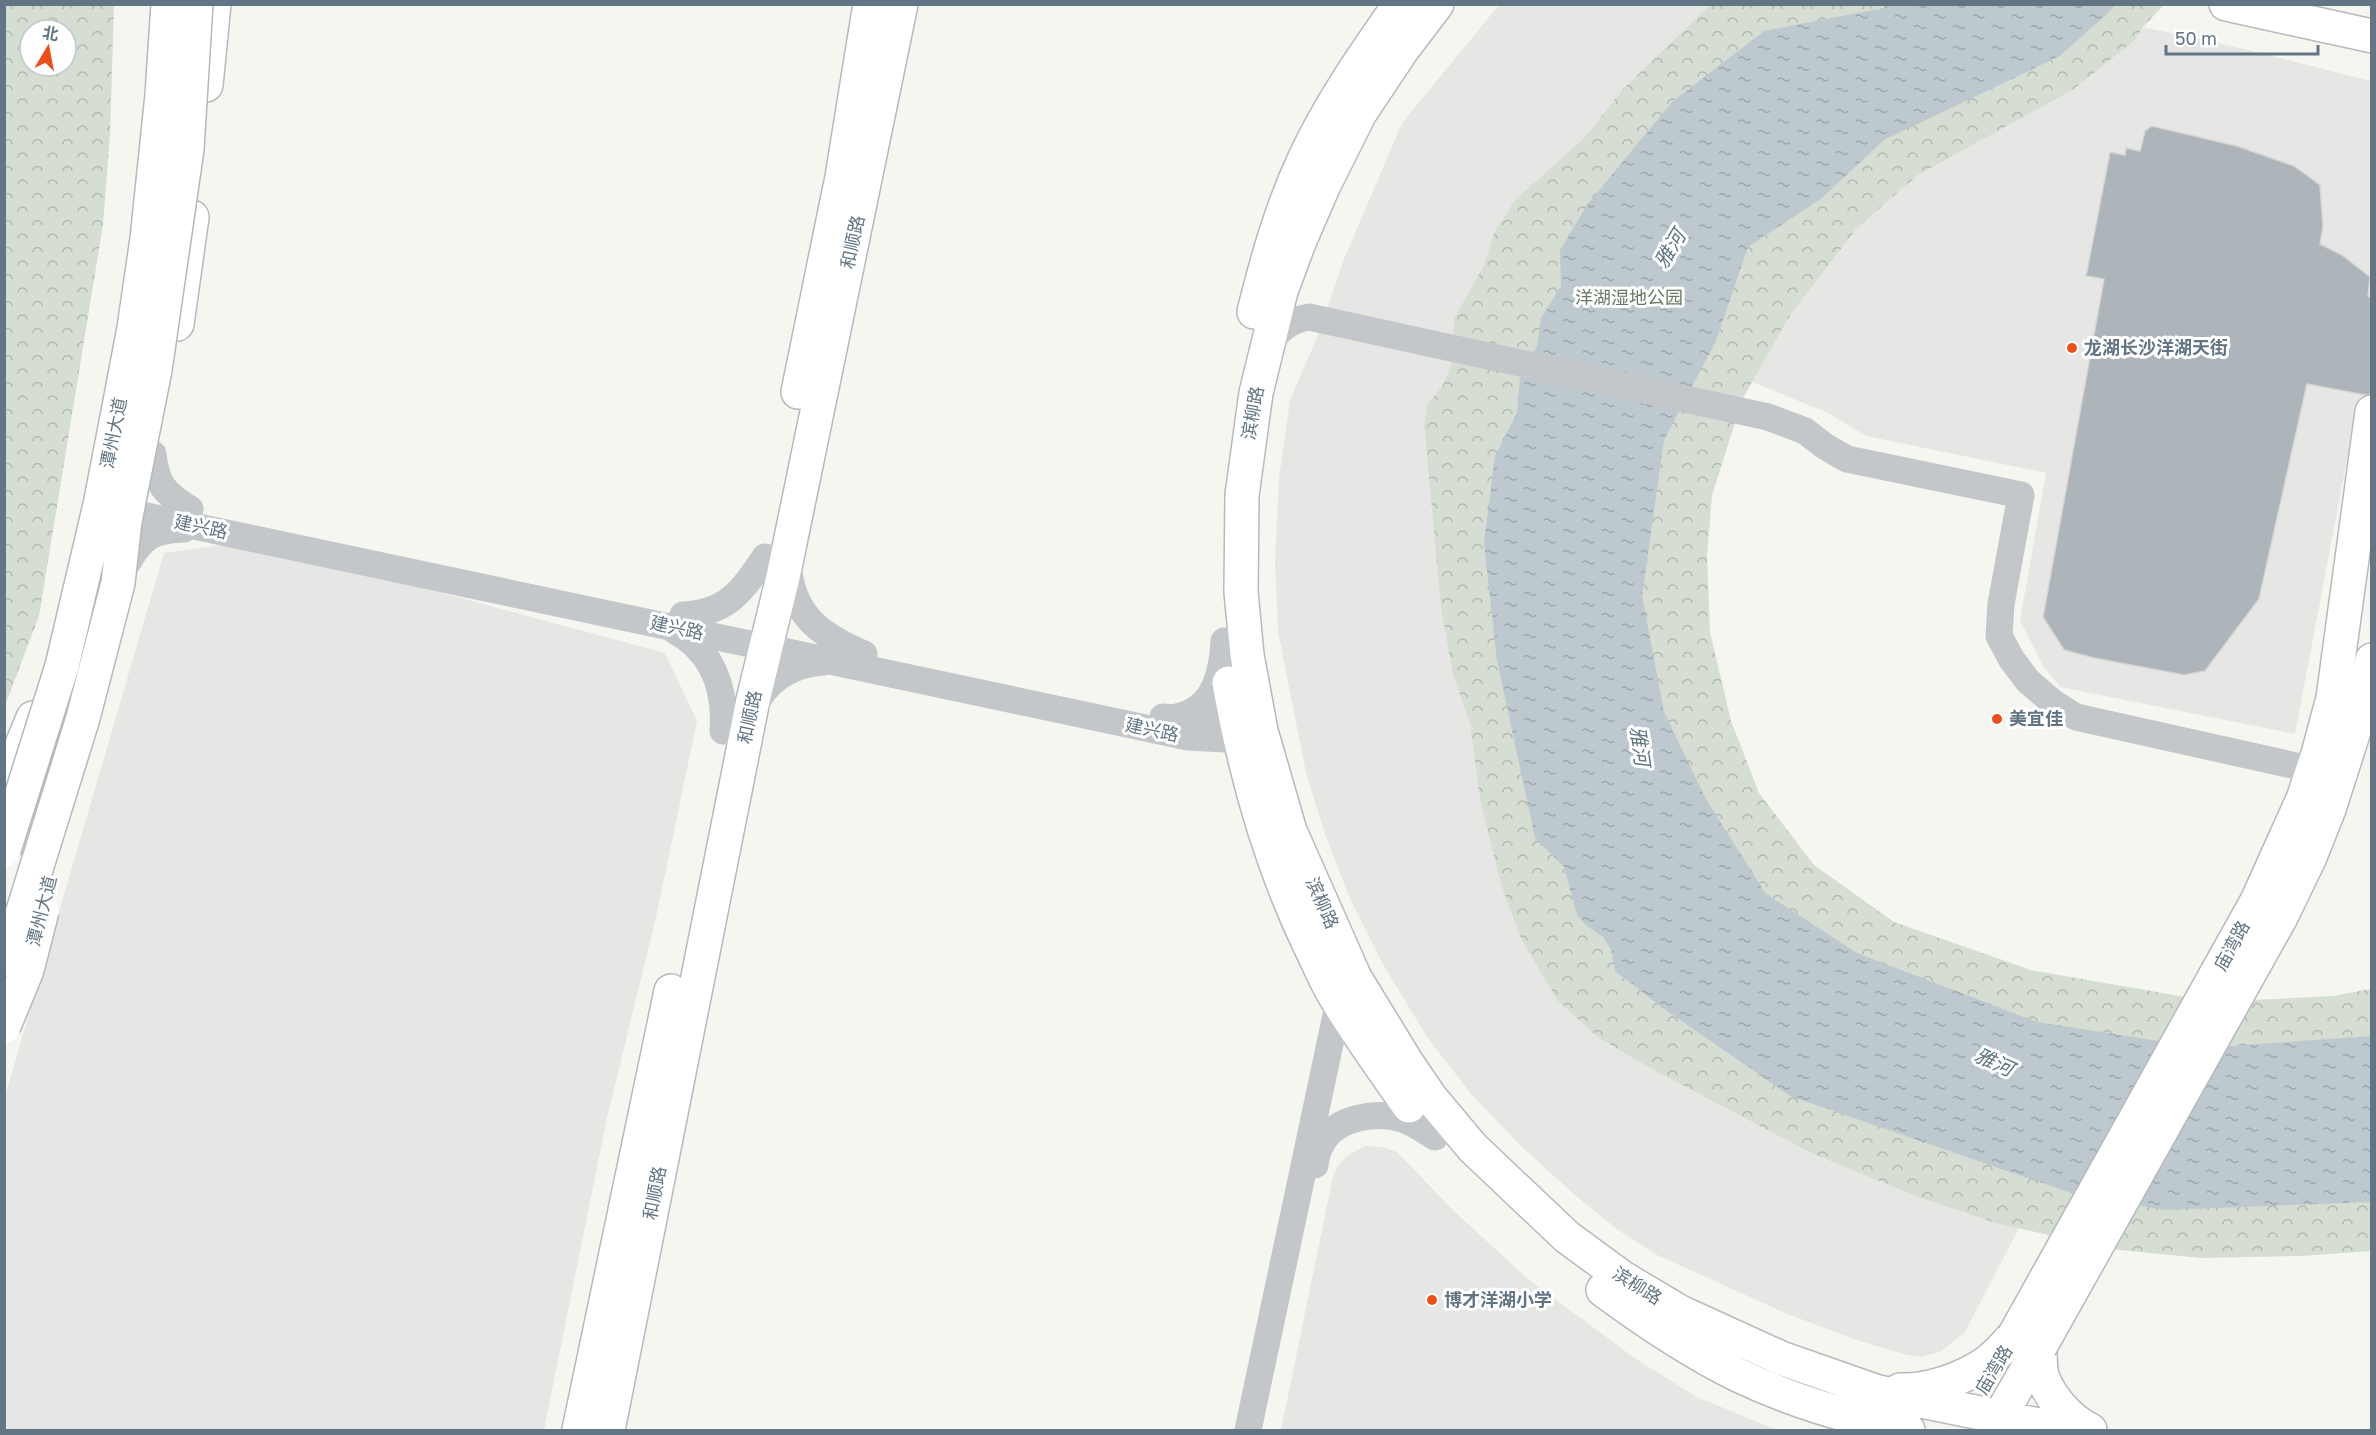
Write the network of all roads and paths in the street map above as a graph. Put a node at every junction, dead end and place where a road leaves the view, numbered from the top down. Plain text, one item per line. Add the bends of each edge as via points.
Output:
1 (161, 4) edge
2 (168, 4) edge
3 (196, 4) edge
4 (214, 4) edge
5 (870, 4) edge
6 (901, 4) edge
7 (1400, 4) edge
8 (1437, 4) edge
9 (2226, 4) edge
10 (2339, 29) junction
11 (2372, 36) edge
12 (2372, 49) edge
13 (1284, 282) junction
14 (1310, 312) junction
15 (1266, 348) junction
16 (2372, 412) edge
17 (153, 454) junction
18 (2369, 459) edge
19 (94, 497) junction
20 (142, 507) junction
21 (190, 509) junction
22 (211, 529) junction
23 (776, 556) junction
24 (128, 562) junction
25 (683, 615) junction
26 (650, 622) junction
27 (758, 638) junction
28 (1224, 641) junction
29 (854, 658) junction
30 (2372, 660) edge
31 (83, 717) junction
32 (1247, 722) junction
33 (736, 727) junction
34 (1179, 728) junction
35 (2324, 780) junction
36 (1249, 781) junction
37 (4, 788) edge
38 (4, 850) edge
39 (4, 959) edge
40 (4, 990) edge
41 (1339, 1002) junction
42 (4, 1026) edge
43 (1435, 1137) junction
44 (2027, 1341) junction
45 (1869, 1389) junction
46 (1980, 1422) edge
47 (1869, 1424) edge
48 (579, 1431) edge
49 (608, 1431) edge
50 (1248, 1431) edge
51 (1259, 1431) edge
52 (1908, 1431) edge
53 (2063, 1431) edge
54 (2090, 1431) edge

1 - 19 main road, 潭州大道 via 140,236 128,324
2 - 38 main road, 潭州大道, bridge via 147,238 100,505 62,666
3 - 31 main road, 潭州大道, bridge via 187,148 155,370 125,521 118,584
4 - 17 main road, 潭州大道 via 187,267
5 - 23 main road, 和顺路
6 - 23 main road, 和顺路
7 - 28 main road, 滨柳路 via 1327,115 1304,160 1268,253 1232,405 1221,485 1218,560
8 - 13 main road, 滨柳路 via 1360,113 1318,197
9 - 10 main road
10 - 11 main road
10 - 12 main road
13 - 14 street via 1292,298
13 - 15 main road, 滨柳路
14 - 15 street via 1279,331
14 - 35 street via 1768,417 1818,433 1861,454 2030,488 2009,604 2008,635 2029,671 2056,697 2080,709
15 - 32 main road, 滨柳路 via 1248,436 1242,495
16 - 18 main road, 庙湾路
17 - 20 main road, 潭州大道
17 - 21 street via 154,471 161,485
18 - 35 main road, 庙湾路
19 - 20 street, 建兴路
19 - 37 main road, 潭州大道 via 56,668
20 - 21 street
20 - 22 street, 建兴路
20 - 24 main road, 潭州大道
21 - 25 street
22 - 24 street via 167,529 149,535
22 - 26 street, 建兴路
23 - 25 street via 727,602 703,614
23 - 27 main road, 和顺路
23 - 29 street via 798,606
24 - 40 main road, 潭州大道 via 99,675
25 - 27 street
26 - 27 street, 建兴路
26 - 33 street via 690,640 710,663
27 - 29 street, 建兴路
27 - 33 main road, 和顺路
28 - 32 main road, 滨柳路
28 - 34 street via 1215,689 1186,715
29 - 33 street via 809,663 780,676
29 - 34 street, 建兴路
30 - 35 main road, 庙湾路 via 2361,709
31 - 39 main road, 潭州大道, bridge via 23,911
31 - 42 main road, 潭州大道, bridge via 36,936
32 - 34 street via 1195,720
32 - 36 main road, 滨柳路
32 - 45 main road, 滨柳路 via 1355,978 1407,1064 1473,1148 1568,1237 1623,1278 1680,1312 1781,1358
33 - 48 main road, 和顺路 via 651,1094
33 - 49 main road, 和顺路
34 - 36 street via 1229,756
35 - 44 main road, 庙湾路, bridge
36 - 41 main road, 滨柳路 via 1271,856
41 - 43 main road, 滨柳路
41 - 50 street
43 - 47 main road, 滨柳路 via 1470,1176 1538,1239 1670,1336 1738,1375
43 - 51 street via 1403,1119 1386,1116 1345,1122 1322,1142
44 - 45 main road via 1962,1376 1935,1385 1906,1390
44 - 46 main road, 庙湾路
44 - 54 main road via 2050,1395
45 - 46 main road, 滨柳路
46 - 53 main road, 滨柳路
47 - 52 main road, 滨柳路

